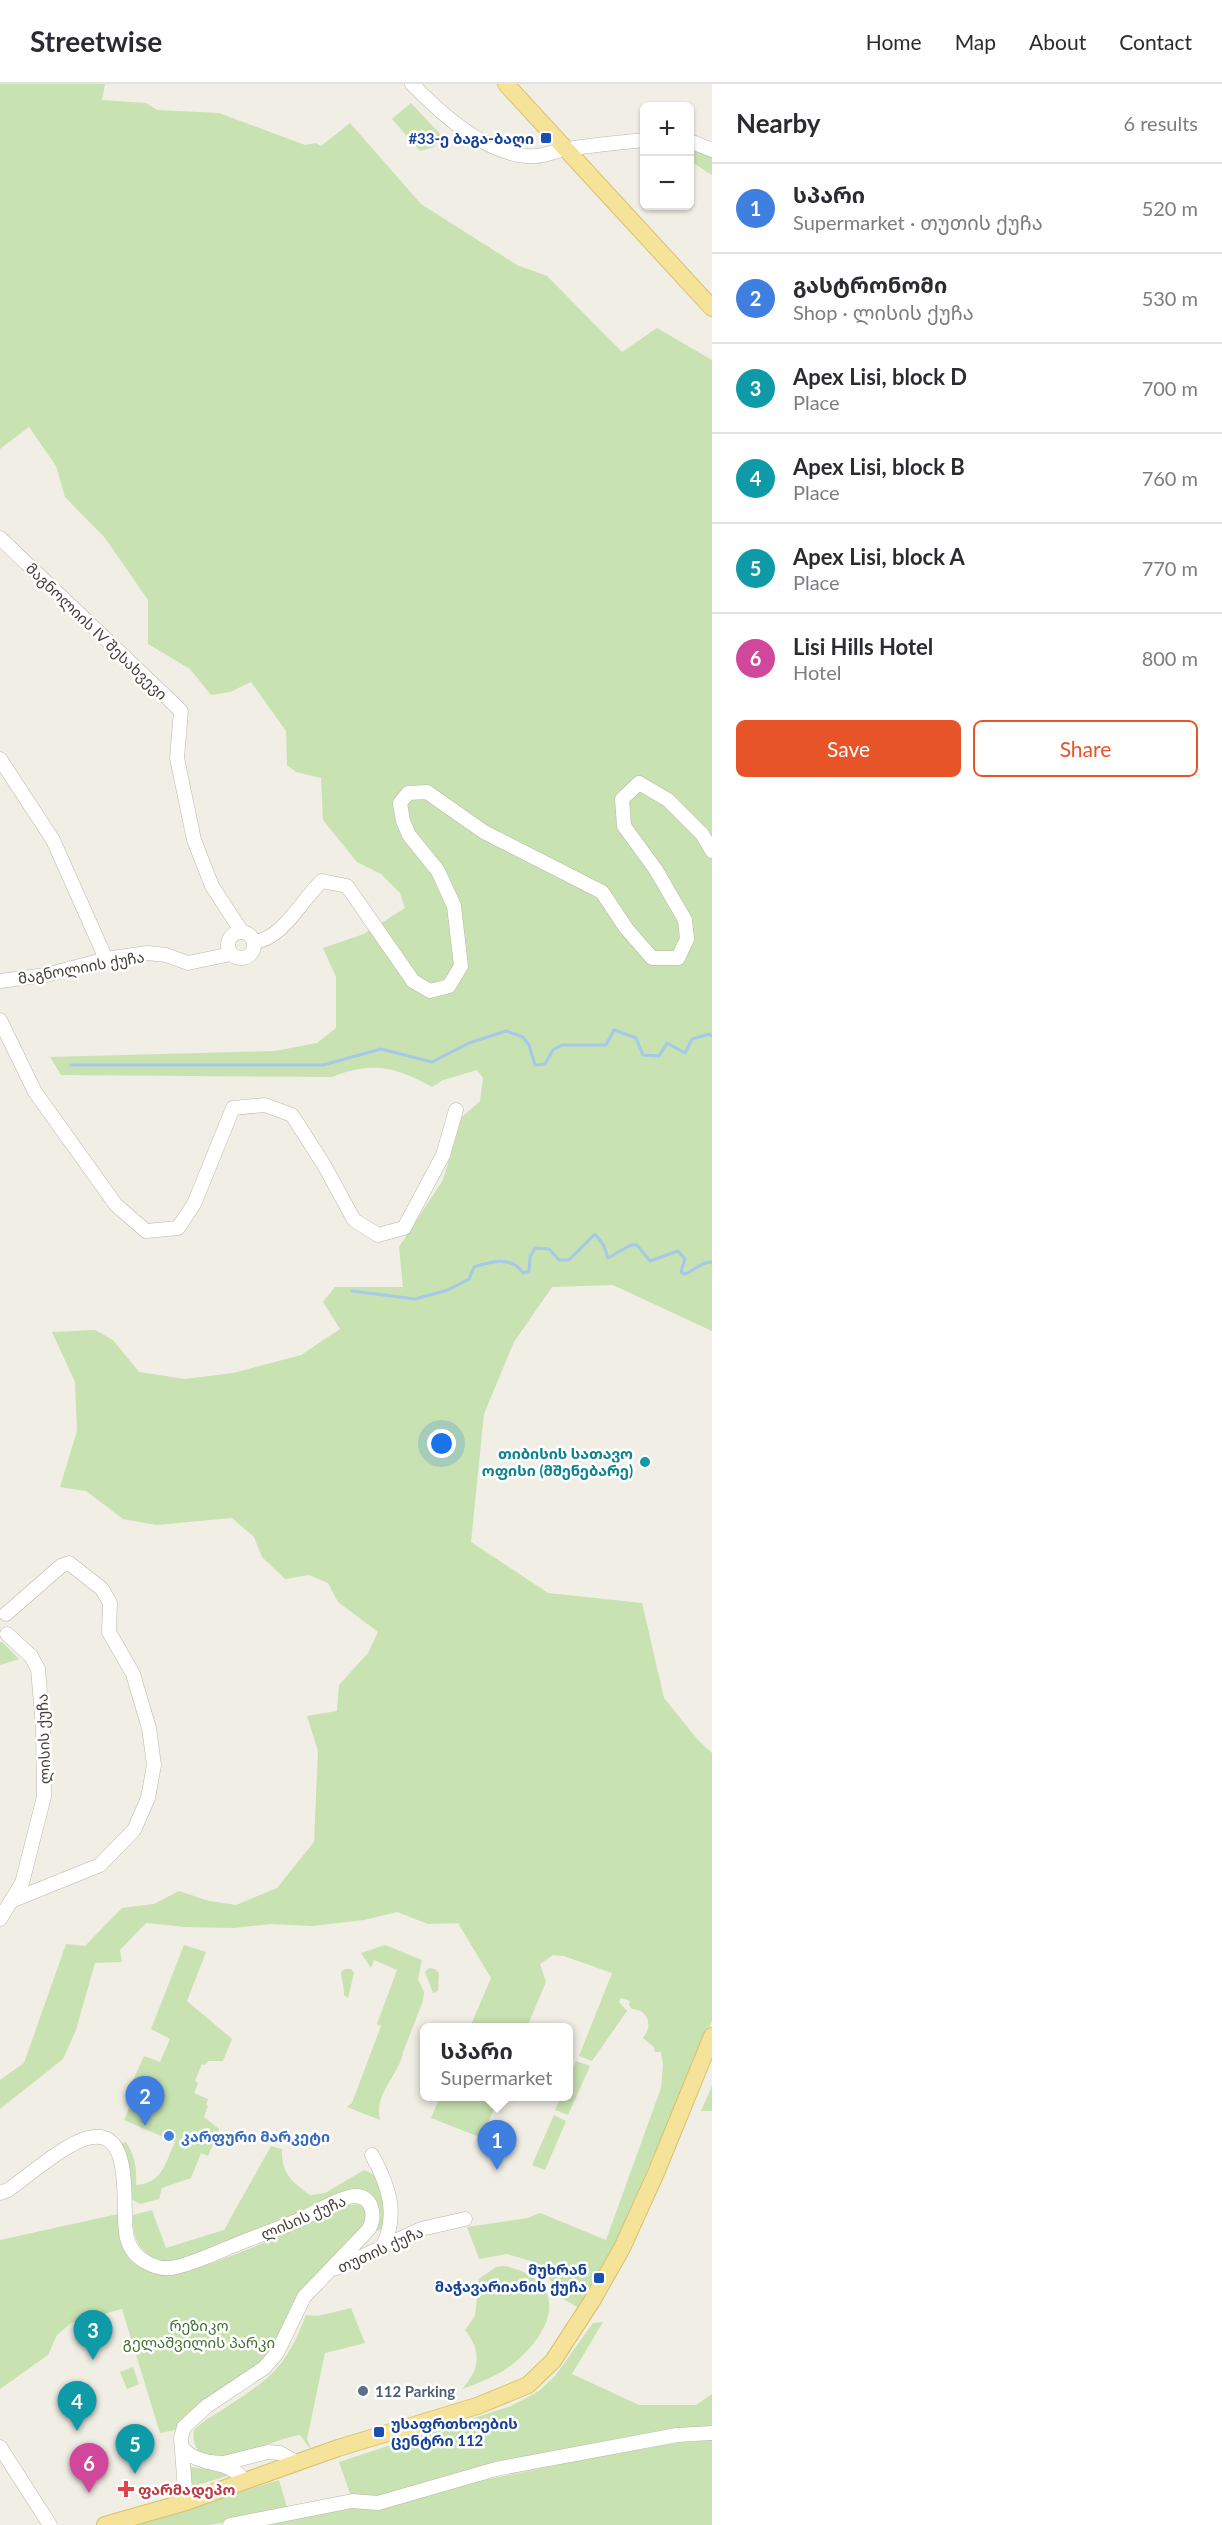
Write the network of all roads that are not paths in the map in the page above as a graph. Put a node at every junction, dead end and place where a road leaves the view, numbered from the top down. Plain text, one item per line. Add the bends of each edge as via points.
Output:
1 (412, 84) edge
2 (506, 84) edge
3 (640, 141) edge
4 (694, 143) edge
5 (567, 149) junction
6 (712, 150) edge
7 (712, 308) edge
8 (0, 538) edge
9 (0, 759) edge
10 (712, 851) edge
11 (242, 932) junction
12 (254, 942) junction
13 (231, 954) junction
14 (106, 959) junction
15 (0, 981) edge
16 (0, 1020) edge
17 (456, 1110) dead end
18 (3, 1613) edge
19 (3, 1636) edge
20 (11, 1901) junction
21 (0, 1919) edge
22 (712, 2036) edge
23 (372, 2155) dead end
24 (0, 2193) edge
25 (465, 2219) dead end
26 (421, 2229) junction
27 (389, 2232) junction
28 (363, 2238) junction
29 (382, 2248) junction
30 (330, 2271) junction
31 (712, 2433) edge
32 (0, 2447) edge
33 (183, 2449) junction
34 (208, 2462) junction
35 (296, 2462) junction
36 (244, 2481) junction
37 (186, 2502) junction
38 (50, 2525) edge
39 (105, 2525) edge
40 (230, 2525) edge

1 - 5 street via 439,112 496,147 536,156
2 - 5 main road
3 - 5 street
4 - 6 street
5 - 7 main road
8 - 11 street, მაგნოლიის IV შესახვევი via 181,711 177,758 194,840 212,886
9 - 14 street via 52,840
10 - 12 street via 702,834 668,800 639,783 621,799 624,826 685,920 687,939 678,958 652,958 602,892 484,832 427,792 408,794 400,803 403,821 409,835 438,871 454,906 461,966 449,986 429,991 413,981 347,886 322,881 298,911 265,941
11 - 12 street
11 - 13 street via 230,938
12 - 13 street via 248,957
13 - 14 street, მაგნოლიის ქუჩა via 188,963 147,953
14 - 15 street, მაგნოლიის ქუჩა via 46,975
16 - 17 street via 35,1092 116,1205 146,1231 178,1228 194,1204 233,1108 265,1105 292,1115 354,1220 378,1235 404,1228 443,1155
18 - 19 street via 11,1622 10,1631
18 - 20 street via 69,1563 102,1589 110,1604 109,1632 133,1674 149,1728 154,1765 148,1798 134,1830 100,1865
19 - 20 street, ლისის ქუჩა via 31,1656 38,1669 45,1772 44,1797 29,1857 22,1883
20 - 21 street, ლისის ქუჩა
22 - 35 main road via 622,2248 553,2361 528,2385 477,2406
23 - 27 street via 391,2198
24 - 28 street, ლისის ქუჩა via 79,2141 96,2137 112,2144 121,2159 125,2174 123,2213 129,2245 156,2268 177,2267 205,2257 352,2196 364,2199 374,2215
25 - 26 street, თუთის ქუჩა
26 - 27 street
26 - 29 street, თუთის ქუჩა
27 - 28 street
27 - 29 street
28 - 30 street, ლისის ქუჩა
29 - 30 street, თუთის ქუჩა
30 - 33 street, ლისის ქუჩა via 304,2297 287,2335 264,2368 184,2427
31 - 40 street via 677,2435 496,2469 378,2503 352,2501
32 - 38 street
33 - 34 street
33 - 37 street
34 - 35 street via 234,2462 268,2452
34 - 36 street via 235,2469
35 - 36 main road
36 - 37 main road
37 - 39 main road

